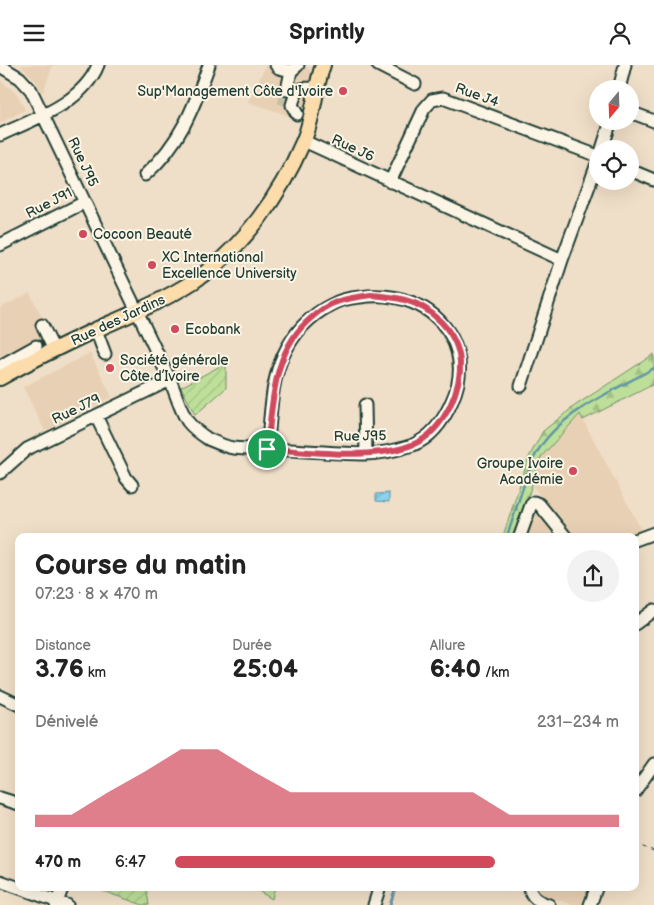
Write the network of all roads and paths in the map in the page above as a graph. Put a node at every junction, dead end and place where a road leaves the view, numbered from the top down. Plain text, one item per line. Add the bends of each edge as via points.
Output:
1 (98, 65) edge
2 (209, 65) edge
3 (276, 65) edge
4 (321, 65) edge
5 (378, 65) edge
6 (625, 65) edge
7 (0, 66) edge
8 (295, 68) edge
9 (621, 80) edge
10 (415, 84) dead end
11 (302, 88) junction
12 (318, 88) junction
13 (283, 105) dead end
14 (43, 114) junction
15 (298, 114) junction
16 (639, 115) edge
17 (311, 119) junction
18 (654, 121) edge
19 (0, 135) edge
20 (304, 141) junction
21 (589, 153) edge
22 (639, 174) edge
23 (145, 175) dead end
24 (654, 180) edge
25 (390, 182) junction
26 (589, 186) edge
27 (85, 201) junction
28 (0, 245) edge
29 (562, 260) junction
30 (137, 312) junction
31 (42, 325) dead end
32 (96, 330) junction
33 (36, 347) dead end
34 (54, 350) junction
35 (105, 354) dead end
36 (0, 366) edge
37 (0, 378) edge
38 (170, 380) junction
39 (521, 386) dead end
40 (365, 405) dead end
41 (96, 416) junction
42 (267, 449) junction
43 (366, 454) junction
44 (0, 473) edge
45 (132, 485) dead end
46 (521, 533) edge
47 (563, 533) edge
48 (654, 533) edge
49 (639, 539) edge
50 (654, 610) edge
51 (639, 621) edge
52 (0, 696) edge
53 (15, 703) edge
54 (654, 764) edge
55 (639, 785) edge
56 (0, 798) edge
57 (15, 803) edge
58 (639, 846) edge
59 (654, 851) edge
60 (0, 881) edge
61 (15, 887) edge
62 (26, 891) edge
63 (62, 891) edge
64 (378, 891) edge
65 (531, 891) edge
66 (595, 891) edge
67 (60, 904) edge
68 (374, 905) edge
69 (549, 905) edge
70 (590, 905) edge

1 - 14 street via 80,92
2 - 23 street via 184,127 159,163
3 - 8 street
4 - 12 main road, Rue des Jardins
5 - 10 street
6 - 9 street
7 - 14 street, Rue J95 via 26,84
8 - 11 street via 287,88
11 - 12 street
11 - 15 street via 295,93 292,105
12 - 17 main road, Rue des Jardins
13 - 15 street
14 - 19 street
14 - 27 street, Rue J95
15 - 17 street
16 - 18 street
17 - 20 main road, Rue des Jardins
20 - 25 street, Rue J6
20 - 30 main road, Rue des Jardins via 280,188 232,250 194,281
21 - 25 street, Rue J4 via 455,102 437,99 424,109
22 - 24 street
25 - 29 street, Rue J6
26 - 29 street
27 - 28 street, Rue J91
27 - 30 street, Rue J95
29 - 39 street
30 - 32 main road, Rue des Jardins
30 - 38 street, Rue J95
31 - 34 street
32 - 34 main road, Rue des Jardins
32 - 35 street
33 - 36 street
34 - 37 main road, Rue des Jardins
38 - 41 street, Rue J79
38 - 42 street, Rue J95 via 188,422 208,438 231,448
40 - 43 street
41 - 44 street, Rue J79 via 27,449
41 - 45 street
42 - 43 street, Rue J95
42 - 43 street, Rue J95 via 278,371 293,337 319,311 333,303 371,295 389,296 424,308 441,323 456,345 459,377 447,412 428,436 396,450
46 - 47 street via 534,502
48 - 49 street
50 - 51 street
52 - 53 street
54 - 55 street
56 - 57 street
58 - 59 path
60 - 61 street
62 - 67 street
63 - 67 street
64 - 68 street
65 - 69 street via 538,901
66 - 70 street

